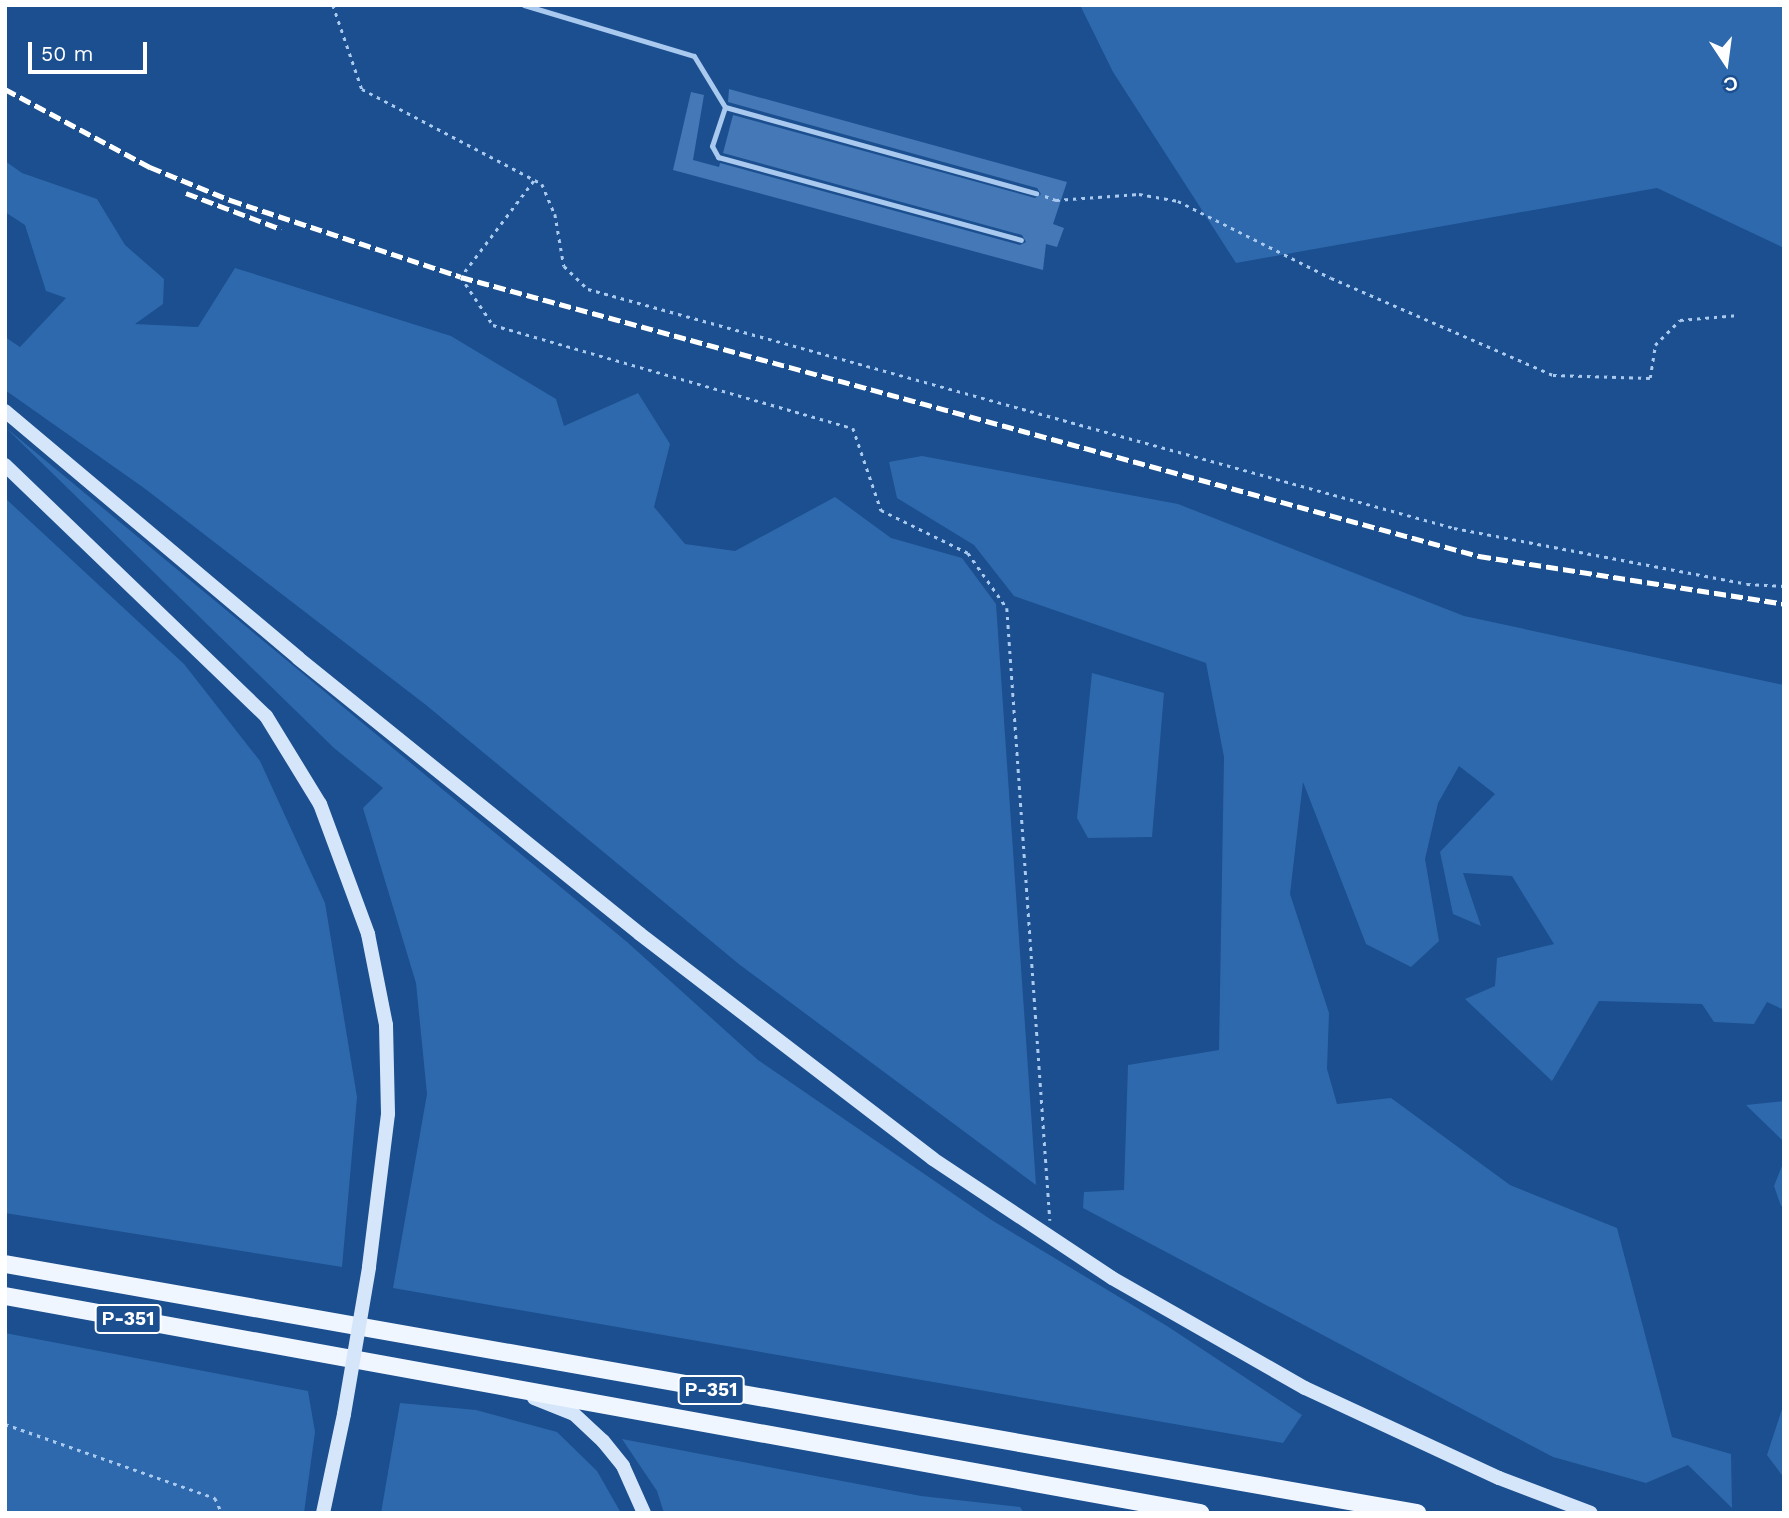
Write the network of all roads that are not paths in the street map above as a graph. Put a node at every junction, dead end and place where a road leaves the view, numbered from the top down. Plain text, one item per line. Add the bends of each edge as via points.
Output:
1 (524, 5) edge
2 (725, 107) junction
3 (1036, 193) road end
4 (1021, 240) dead end
5 (5, 411) edge
6 (5, 465) edge
7 (5, 1264) edge
8 (5, 1296) edge
9 (486, 1384) junction
10 (323, 1513) edge
11 (644, 1513) edge
12 (1200, 1513) edge
13 (1418, 1513) edge
14 (1591, 1513) edge

1 - 2 lane via 694,56
2 - 3 lane
2 - 4 lane via 712,146 718,157
5 - 14 main road via 298,658 640,934 933,1159 1112,1278 1305,1388 1499,1478
6 - 10 main road, bridge via 266,716 320,804 368,934 386,1025 388,1114 369,1267
7 - 13 main road, Р-351
8 - 9 main road, Р-351
9 - 11 main road via 543,1401 579,1419 623,1466
9 - 12 main road, Р-351

